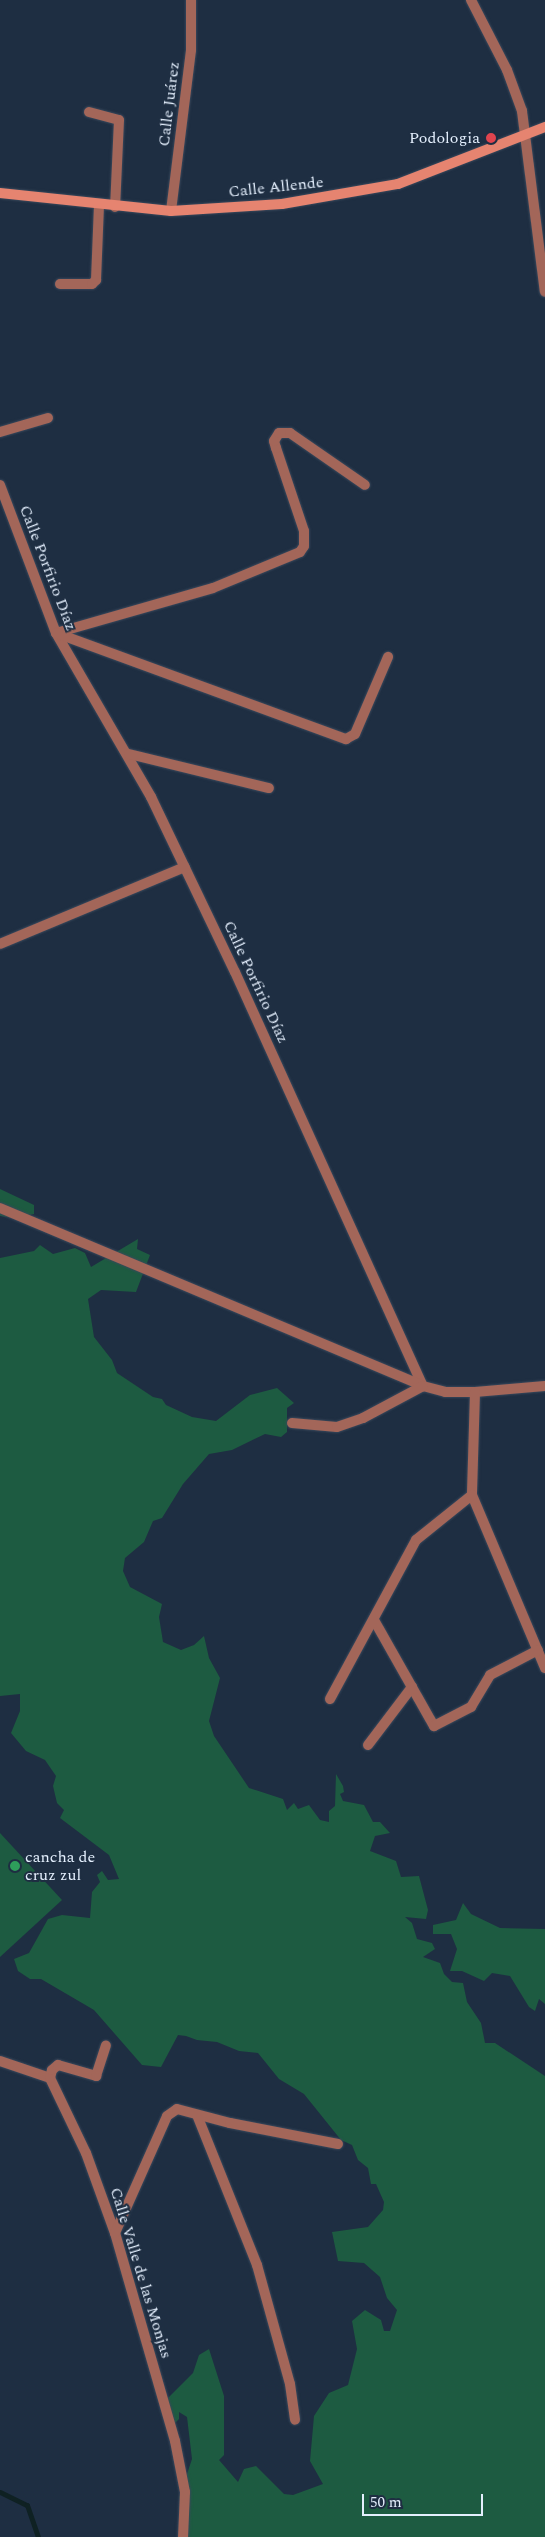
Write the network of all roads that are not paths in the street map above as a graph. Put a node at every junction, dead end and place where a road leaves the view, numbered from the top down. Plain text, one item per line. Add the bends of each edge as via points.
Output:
1 (191, 0) edge
2 (471, 0) edge
3 (89, 112) dead end
4 (545, 127) edge
5 (524, 134) junction
6 (0, 194) edge
7 (99, 205) junction
8 (115, 207) junction
9 (171, 211) junction
10 (541, 238) edge
11 (60, 284) dead end
12 (545, 292) edge
13 (48, 418) dead end
14 (0, 432) edge
15 (0, 485) edge
16 (365, 485) dead end
17 (56, 634) junction
18 (388, 657) dead end
19 (129, 754) junction
20 (269, 788) dead end
21 (185, 867) junction
22 (0, 944) edge
23 (0, 1208) edge
24 (423, 1386) junction
25 (545, 1386) edge
26 (475, 1392) junction
27 (292, 1422) dead end
28 (472, 1495) junction
29 (374, 1620) junction
30 (538, 1650) junction
31 (545, 1668) edge
32 (412, 1687) junction
33 (330, 1699) dead end
34 (368, 1745) dead end
35 (106, 2046) dead end
36 (0, 2061) edge
37 (50, 2078) junction
38 (197, 2115) junction
39 (338, 2144) dead end
40 (115, 2233) junction
41 (295, 2420) dead end
42 (183, 2537) edge

1 - 9 street, Calle Juárez via 191,50
2 - 5 street via 507,70 522,111
3 - 8 street via 119,120
4 - 5 street, Calle Allende
5 - 9 street, Calle Allende via 398,184 365,192 282,204
5 - 10 street
6 - 7 street, Calle Allende
7 - 8 street, Calle Allende
7 - 11 street via 96,280 92,284
8 - 9 street, Calle Allende
10 - 12 street
13 - 14 street
15 - 17 street, Calle Porfirio Díaz
16 - 17 street via 290,433 278,433 274,441 304,531 304,546 300,552 213,588
17 - 18 street via 346,739 355,734
17 - 19 street, Calle Porfirio Díaz
19 - 20 street
19 - 21 street, Calle Porfirio Díaz
21 - 22 street
21 - 24 street, Calle Porfirio Díaz
23 - 24 street
24 - 26 street via 445,1392
24 - 27 street via 370,1415 337,1427
25 - 26 street
26 - 28 street
28 - 29 street via 416,1540
28 - 30 street
29 - 32 street
29 - 33 street
30 - 31 street
30 - 32 street via 490,1675 471,1707 434,1726
32 - 34 street
35 - 37 street via 96,2076 58,2065
36 - 37 street
37 - 40 street, Calle Valle de las Monjas via 86,2153
38 - 39 street
38 - 40 street via 177,2109 168,2116
38 - 41 street via 266,2291 290,2384
40 - 42 street, Calle Valle de las Monjas via 175,2441 185,2492

